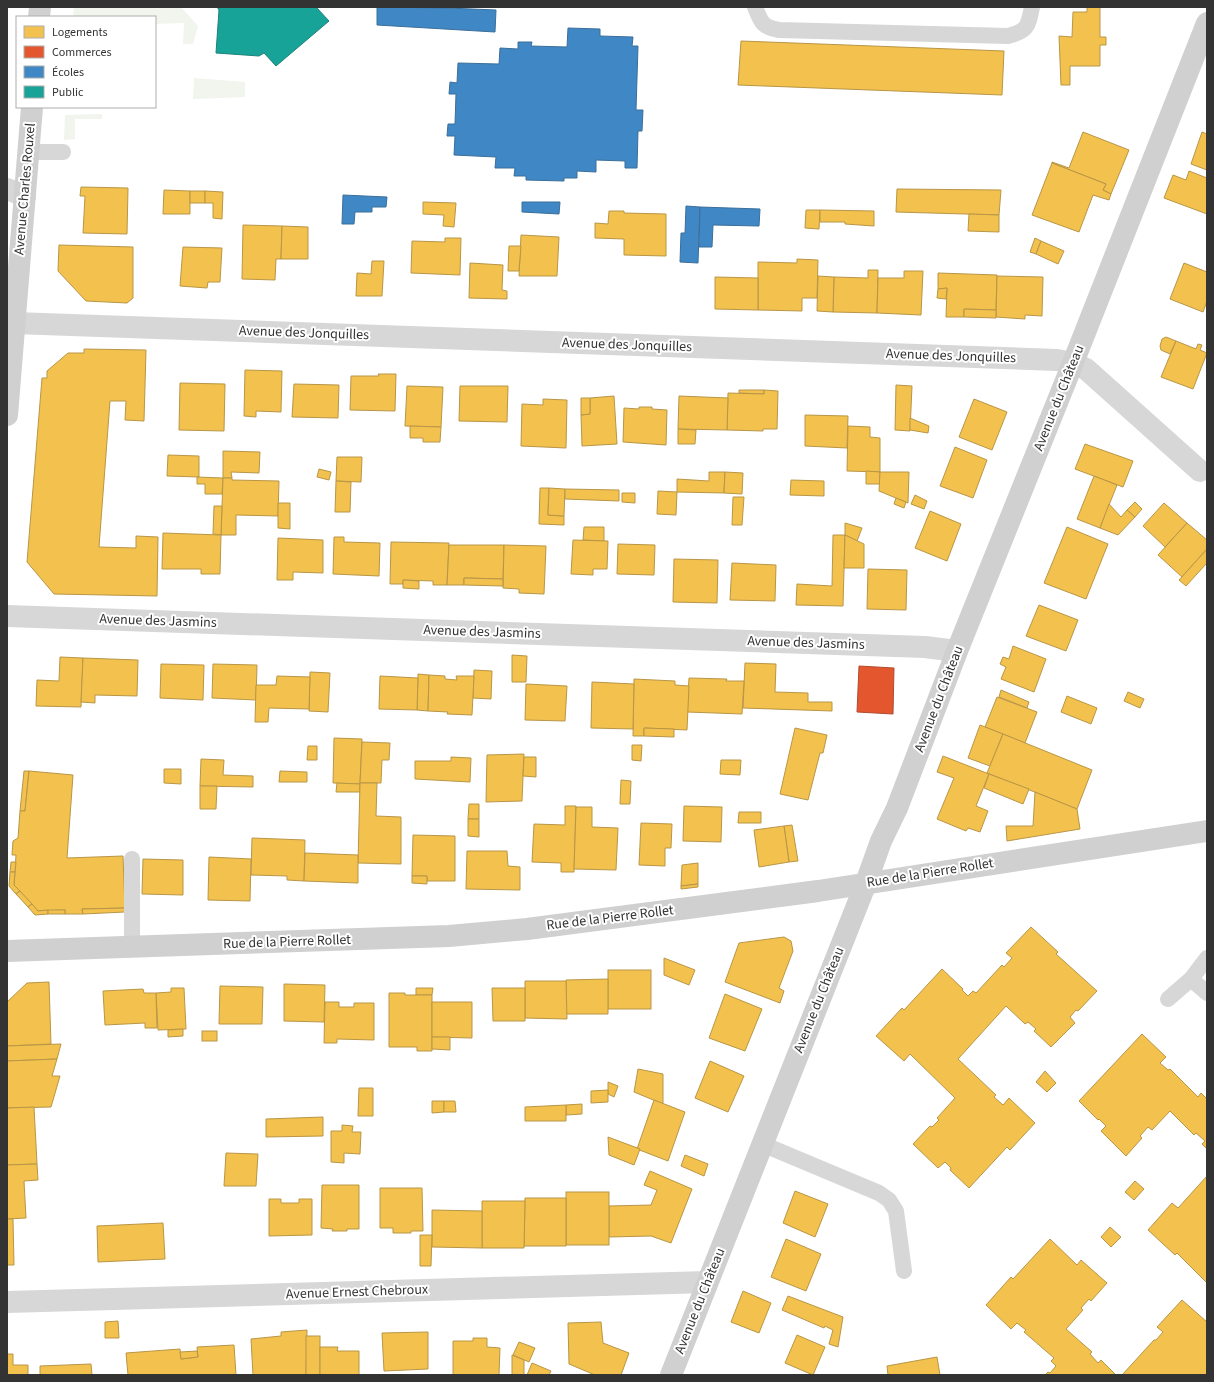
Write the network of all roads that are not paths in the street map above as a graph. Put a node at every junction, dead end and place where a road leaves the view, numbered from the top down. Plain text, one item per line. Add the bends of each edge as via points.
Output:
1 (754, 7) edge
2 (1032, 7) edge
3 (1207, 23) edge
4 (32, 108) edge
5 (28, 152) junction
6 (62, 152) dead end
7 (16, 193) edge
8 (14, 323) junction
9 (1073, 363) junction
10 (7, 415) edge
11 (1203, 467) edge
12 (7, 616) edge
13 (957, 651) junction
14 (1207, 830) edge
15 (132, 859) dead end
16 (866, 883) junction
17 (132, 947) junction
18 (7, 951) edge
19 (1207, 958) edge
20 (1192, 979) junction
21 (1207, 993) edge
22 (1168, 999) dead end
23 (762, 1144) junction
24 (904, 1271) dead end
25 (707, 1282) junction
26 (7, 1302) edge
27 (671, 1375) edge

1 - 2 lane via 761,22 768,28 779,30 1008,36 1020,33 1028,25
3 - 9 street, Avenue du Château
4 - 5 street, Avenue Charles Rouxel
5 - 6 lane
5 - 7 street, Avenue Charles Rouxel
7 - 8 street, Avenue Charles Rouxel
8 - 9 street, Avenue des Jonquilles via 1057,360
8 - 10 street, Avenue Charles Rouxel
9 - 11 street, Avenue des Jonquilles via 1086,369
9 - 13 street, Avenue du Château
12 - 13 street, Avenue des Jasmins via 909,647
13 - 16 street, Avenue du Château
14 - 16 street, Rue de la Pierre Rollet
15 - 17 lane
16 - 17 street, Rue de la Pierre Rollet via 535,928 449,936
16 - 23 street, Avenue du Château
17 - 18 street, Rue de la Pierre Rollet
19 - 20 lane
20 - 21 lane
20 - 22 lane
23 - 24 lane via 879,1192 889,1200 896,1211
23 - 25 street, Avenue du Château
25 - 26 street, Avenue Ernest Chebroux
25 - 27 street, Avenue du Château

